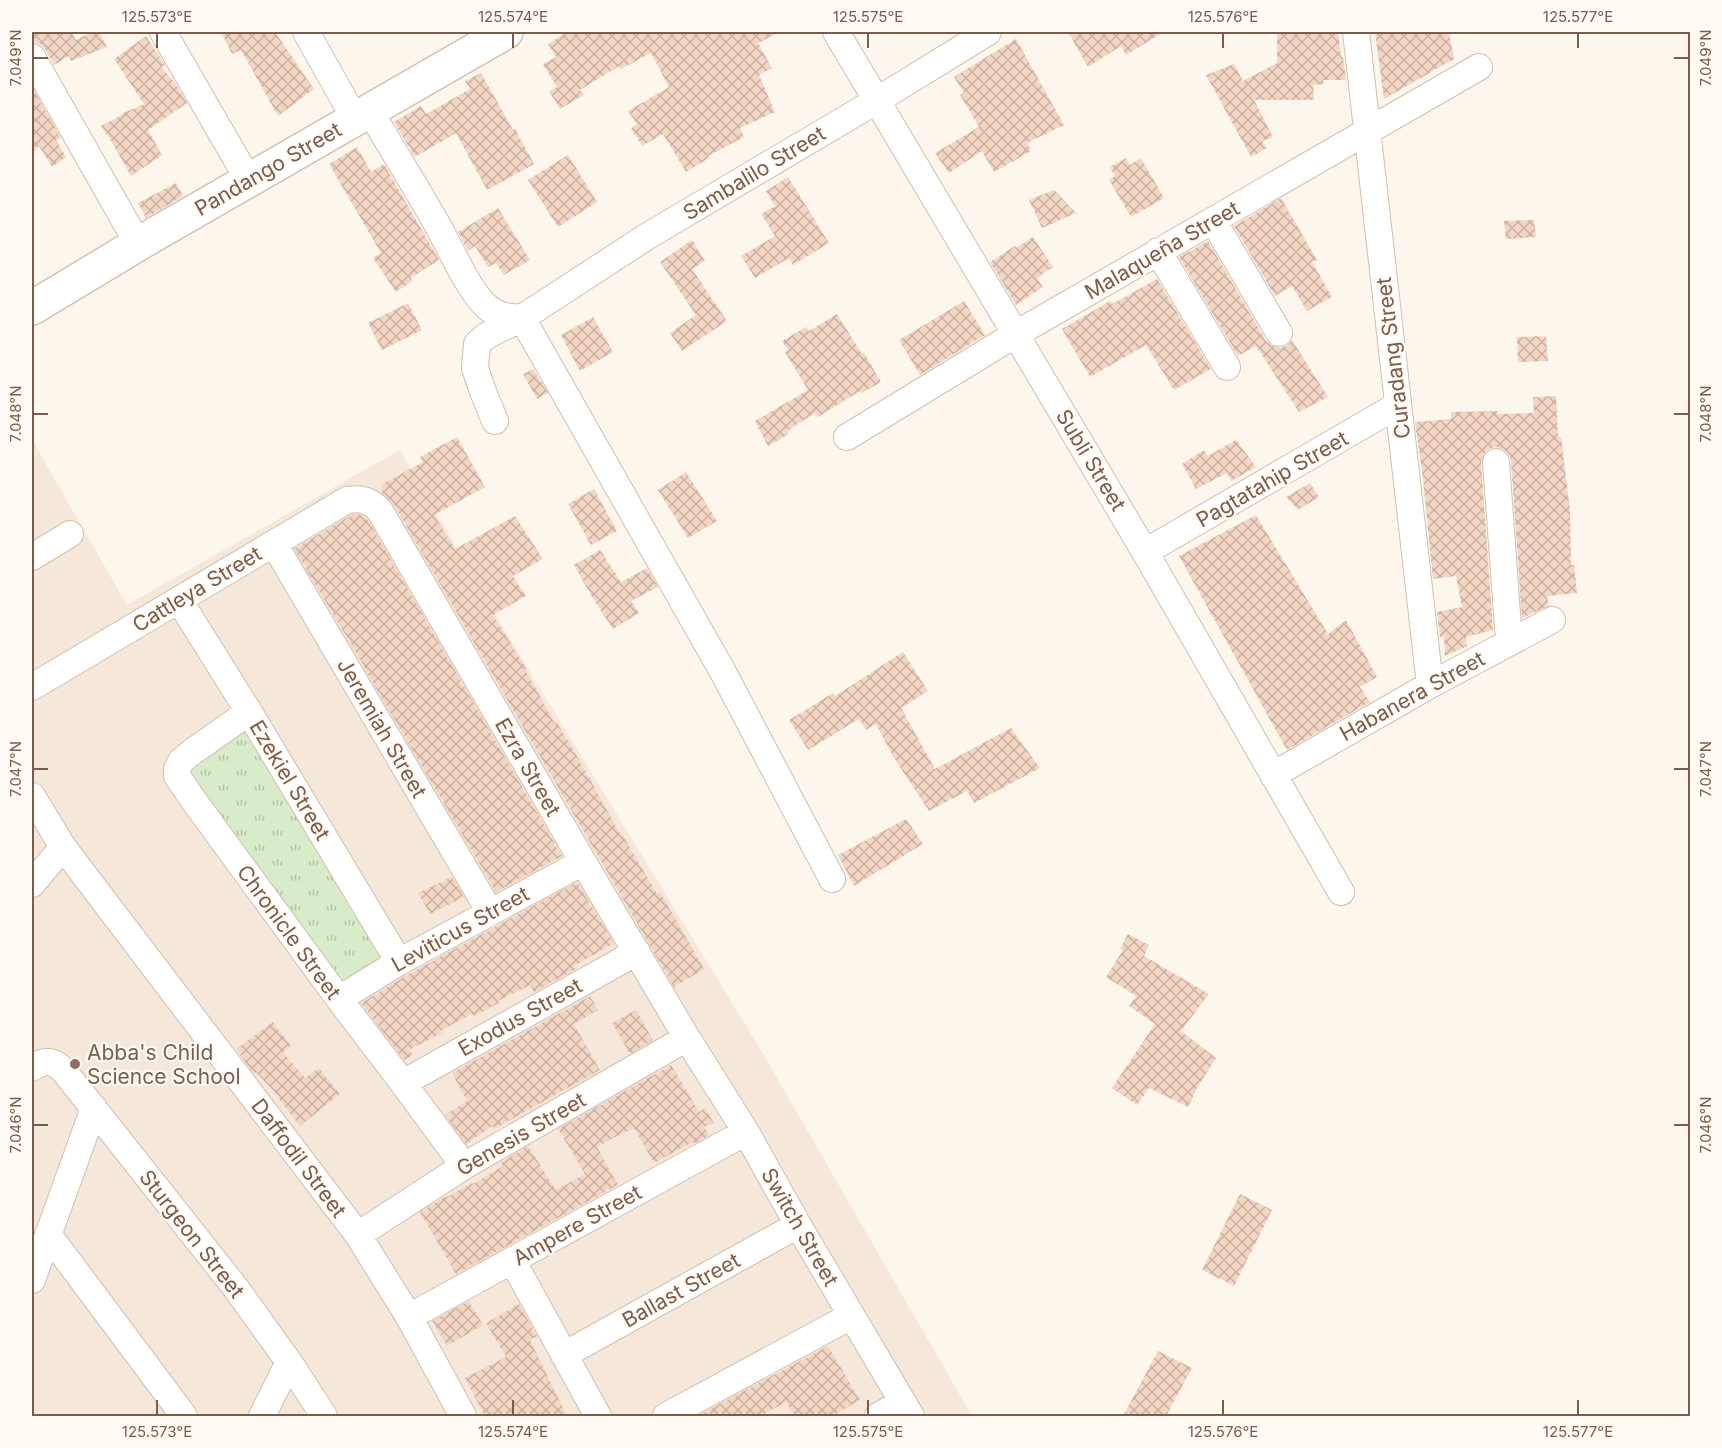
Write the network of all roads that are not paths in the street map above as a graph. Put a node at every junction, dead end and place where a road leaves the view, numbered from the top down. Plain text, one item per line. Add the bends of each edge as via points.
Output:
1 (163, 32) edge
2 (306, 32) edge
3 (506, 32) edge
4 (836, 32) edge
5 (988, 32) edge
6 (1356, 32) edge
7 (32, 57) edge
8 (1479, 67) dead end
9 (876, 101) junction
10 (362, 115) junction
11 (1367, 132) junction
12 (249, 181) junction
13 (1213, 220) junction
14 (138, 244) junction
15 (1158, 251) junction
16 (32, 307) edge
17 (522, 318) junction
18 (1280, 333) dead end
19 (1016, 334) junction
20 (1227, 367) dead end
21 (1398, 405) junction
22 (495, 421) dead end
23 (847, 437) dead end
24 (1496, 462) dead end
25 (366, 500) joint
26 (70, 534) dead end
27 (274, 544) junction
28 (1145, 552) junction
29 (32, 557) edge
30 (179, 600) junction
31 (1552, 620) dead end
32 (1509, 641) junction
33 (1430, 685) junction
34 (32, 687) edge
35 (249, 712) junction
36 (1273, 775) junction
37 (32, 796) edge
38 (63, 847) junction
39 (583, 862) junction
40 (832, 879) dead end
41 (32, 884) edge
42 (1341, 892) dead end
43 (490, 912) junction
44 (637, 952) junction
45 (399, 962) junction
46 (339, 999) junction
47 (687, 1038) junction
48 (41, 1065) edge
49 (403, 1083) junction
50 (94, 1108) junction
51 (746, 1132) junction
52 (464, 1166) junction
53 (798, 1225) junction
54 (48, 1234) junction
55 (358, 1235) junction
56 (512, 1260) junction
57 (33, 1270) edge
58 (851, 1316) junction
59 (409, 1317) junction
60 (564, 1355) junction
61 (289, 1362) junction
62 (907, 1409) edge
63 (184, 1416) edge
64 (262, 1416) edge
65 (324, 1416) edge
66 (463, 1416) edge
67 (598, 1416) edge
68 (666, 1416) edge
69 (878, 1416) edge

1 - 12 street
2 - 10 street
3 - 10 street, Pandango Street
4 - 9 street, Subli Street
5 - 9 street, Sambalilo Street
6 - 11 street, Curadang Street
7 - 14 street
8 - 11 street, Malaqueña Street
9 - 17 street, Sambalilo Street via 646,237
9 - 19 street, Subli Street
10 - 12 street, Pandango Street
10 - 17 street via 436,222 484,304 496,314
11 - 13 street, Malaqueña Street
11 - 21 street, Curadang Street
12 - 14 street, Pandango Street
13 - 15 street, Malaqueña Street
13 - 18 street
14 - 16 street, Pandango Street
15 - 19 street, Malaqueña Street
15 - 20 street
17 - 22 street, Sambalilo Street via 477,344 475,368
17 - 40 street via 723,672
19 - 23 street, Malaqueña Street
19 - 28 street, Subli Street
21 - 28 street, Pagtatahip Street
21 - 33 street, Curadang Street
24 - 32 street
25 - 27 street, Cattleya Street via 348,500
25 - 39 street, Ezra Street via 380,511
26 - 29 street
27 - 30 street, Cattleya Street
27 - 43 street, Jeremiah Street
28 - 36 street, Subli Street
30 - 34 street, Cattleya Street
30 - 35 street, Ezekiel Street
31 - 32 street, Habanera Street
32 - 33 street, Habanera Street
33 - 36 street, Habanera Street
35 - 45 street, Ezekiel Street
35 - 46 street, Chronicle Street via 181,761 177,776
36 - 42 street, Subli Street
37 - 38 street, Daffodil Street
38 - 41 street
38 - 55 street, Daffodil Street
39 - 43 street, Leviticus Street
39 - 44 street, Ezra Street
43 - 45 street, Leviticus Street
44 - 47 street, Ezra Street
44 - 49 street, Exodus Street
45 - 46 street, Leviticus Street
46 - 49 street, Chronicle Street
47 - 51 street, Switch Street
47 - 52 street, Genesis Street
48 - 50 street, Sturgeon Street via 58,1064
49 - 52 street, Chronicle Street
50 - 54 street
50 - 61 street, Sturgeon Street
51 - 53 street, Switch Street
51 - 56 street, Ampere Street
52 - 55 street, Genesis Street
53 - 58 street, Switch Street
53 - 60 street, Ballast Street
54 - 57 street
54 - 63 street
55 - 59 street, Daffodil Street
56 - 59 street, Ampere Street
56 - 60 street
58 - 62 street, Switch Street
58 - 68 street
59 - 66 street, Daffodil Street
60 - 67 street
61 - 64 street
61 - 65 street, Sturgeon Street
62 - 69 street

